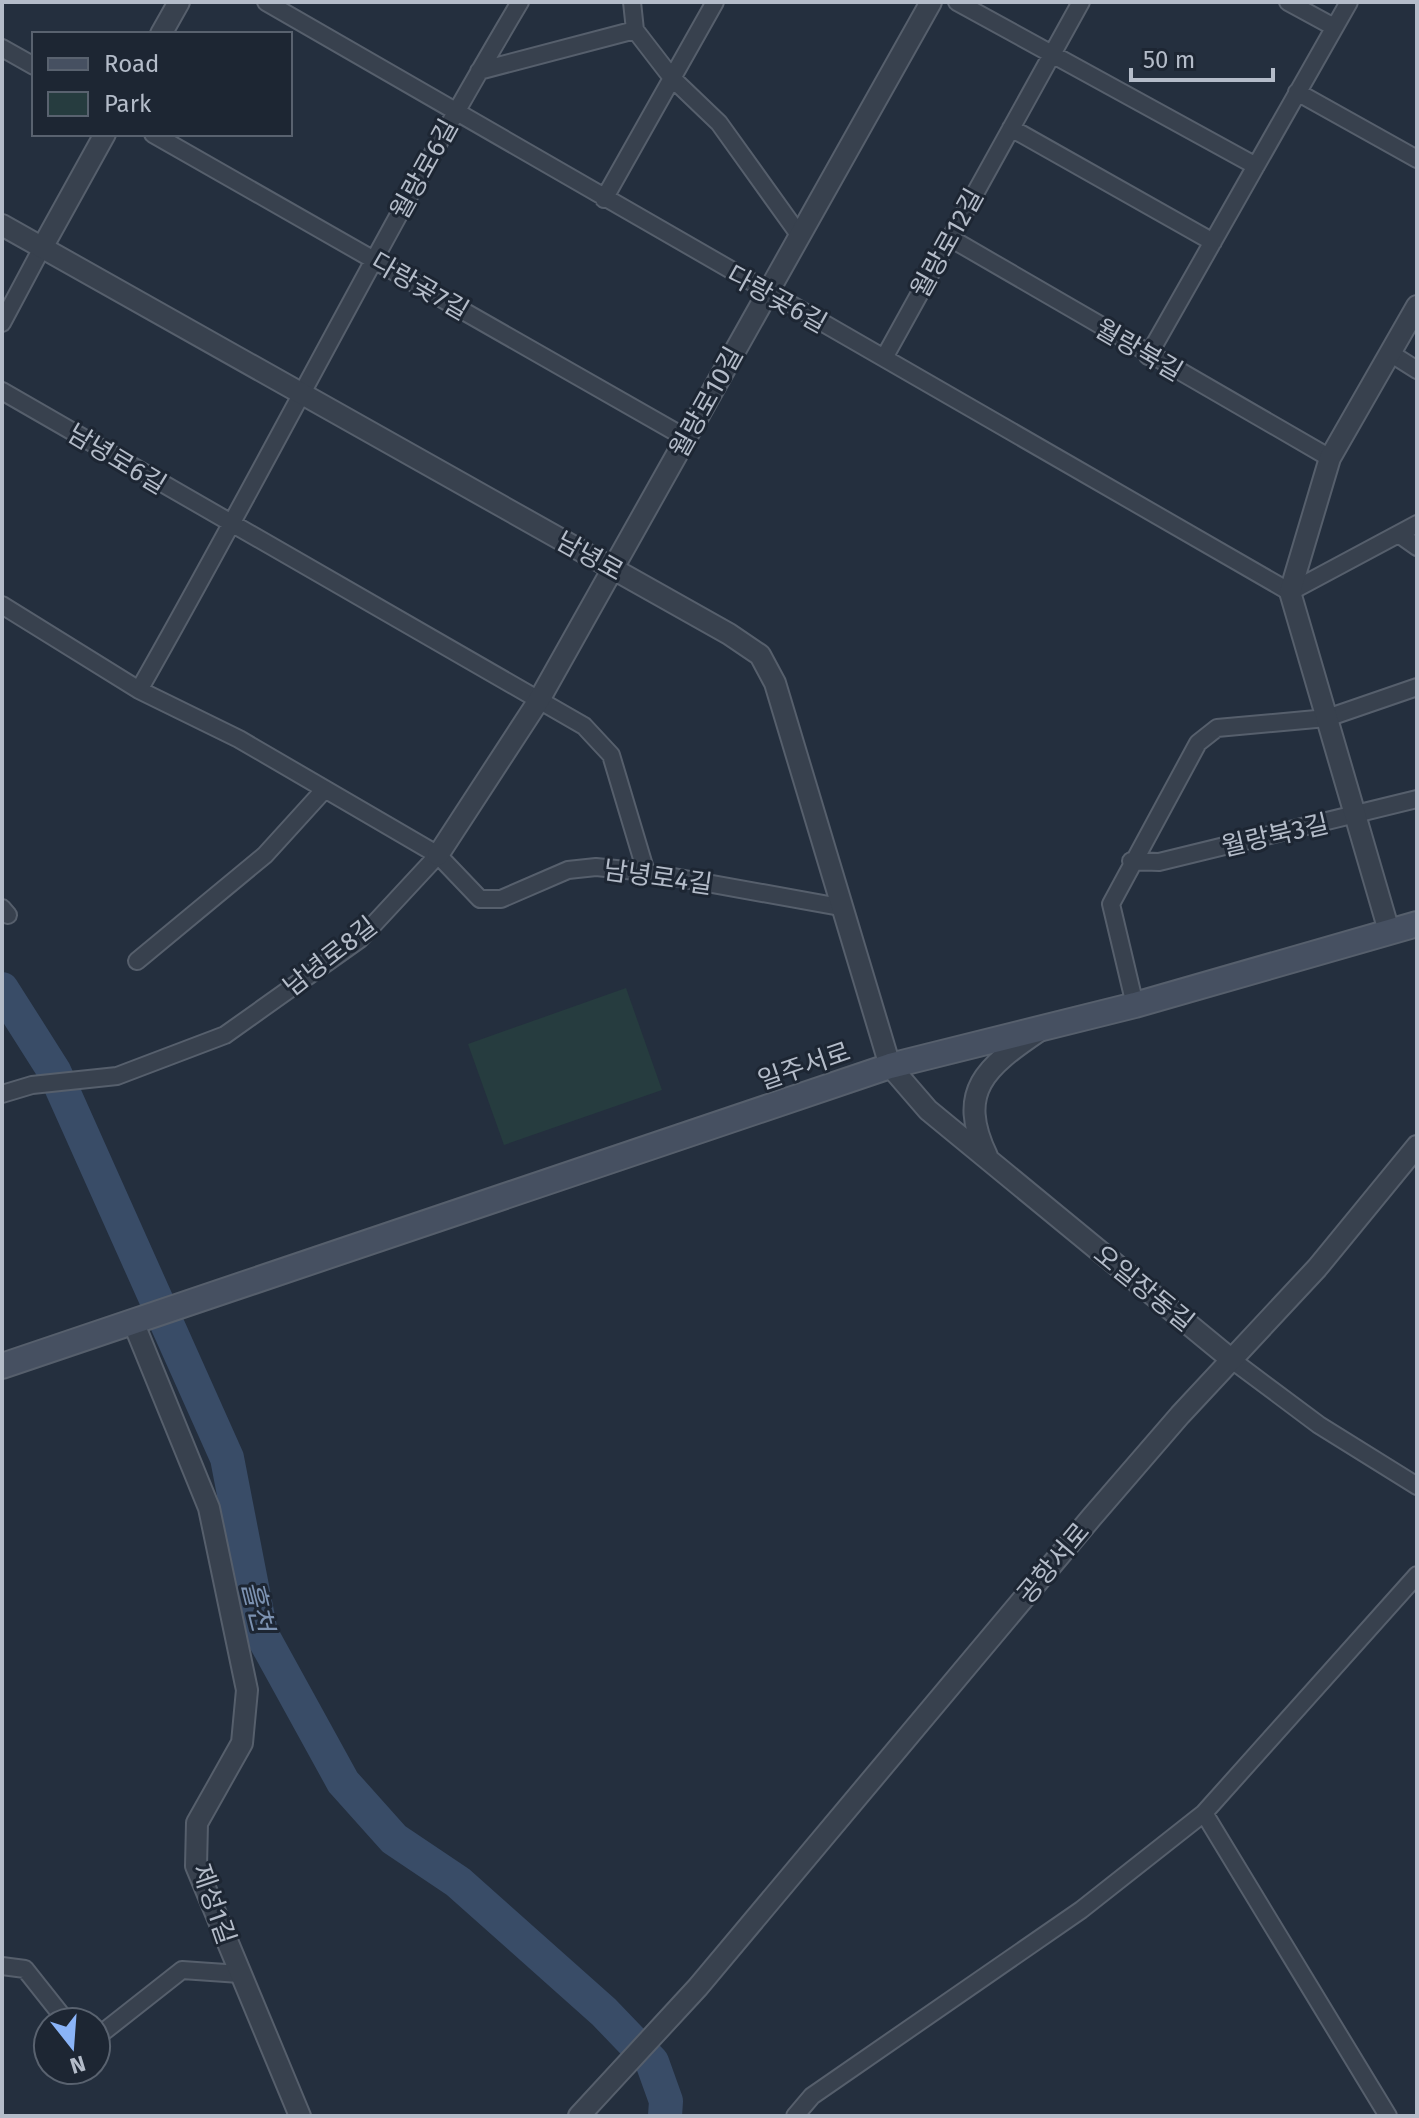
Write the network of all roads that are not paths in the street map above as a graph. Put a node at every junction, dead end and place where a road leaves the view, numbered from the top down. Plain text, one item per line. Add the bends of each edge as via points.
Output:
1 (179, 2) edge
2 (266, 2) edge
3 (520, 2) edge
4 (632, 2) edge
5 (715, 2) edge
6 (931, 2) edge
7 (957, 2) edge
8 (1081, 2) edge
9 (1288, 2) edge
10 (1349, 2) edge
11 (1334, 27) junction
12 (635, 30) junction
13 (162, 32) edge
14 (2, 48) edge
15 (1052, 54) junction
16 (32, 65) edge
17 (479, 71) junction
18 (672, 78) junction
19 (1297, 92) junction
20 (455, 112) junction
21 (1011, 128) junction
22 (104, 136) edge
23 (157, 136) edge
24 (1417, 159) edge
25 (1256, 166) junction
26 (604, 199) junction
27 (2, 225) edge
28 (800, 236) junction
29 (950, 238) junction
30 (1213, 242) junction
31 (43, 246) junction
32 (374, 260) junction
33 (767, 294) junction
34 (1417, 306) edge
35 (2, 323) edge
36 (1390, 353) junction
37 (1148, 356) junction
38 (884, 358) junction
39 (1417, 370) edge
40 (2, 391) edge
41 (300, 394) junction
42 (686, 438) junction
43 (1330, 458) junction
44 (1417, 524) edge
45 (232, 526) junction
46 (1400, 535) junction
47 (1417, 547) edge
48 (613, 568) junction
49 (1290, 592) junction
50 (2, 605) edge
51 (1417, 687) edge
52 (139, 690) junction
53 (539, 700) junction
54 (1327, 718) junction
55 (325, 789) junction
56 (1417, 799) edge
57 (1357, 816) junction
58 (438, 855) junction
59 (1131, 861) junction
60 (646, 872) junction
61 (840, 907) junction
62 (1417, 924) edge
63 (1389, 931) junction
64 (137, 961) dead end
65 (1135, 1005) junction
66 (1046, 1026) junction
67 (890, 1066) junction
68 (2, 1094) edge
69 (1417, 1146) edge
70 (989, 1160) junction
71 (134, 1324) junction
72 (1232, 1360) junction
73 (2, 1366) edge
74 (1417, 1486) edge
75 (1417, 1575) edge
76 (1204, 1813) junction
77 (2, 1966) edge
78 (240, 1974) junction
79 (54, 2006) edge
80 (112, 2025) edge
81 (300, 2116) edge
82 (579, 2116) edge
83 (795, 2116) edge
84 (1388, 2116) edge

1 - 13 street
2 - 20 street, 다랑곶6길
3 - 17 street, 월랑로6길
4 - 12 street
5 - 18 street
6 - 28 street, 월랑로10길
7 - 15 street
8 - 15 street, 월랑로12길
9 - 11 street
10 - 11 street
11 - 19 street
12 - 17 street
12 - 18 street
14 - 16 street
15 - 21 street, 월랑로12길
15 - 25 street
17 - 20 street, 월랑로6길
18 - 26 street
18 - 28 street via 719,123
19 - 24 street
19 - 25 street
20 - 26 street, 다랑곶6길
20 - 32 street, 월랑로6길
21 - 29 street, 월랑로12길
21 - 30 street
22 - 31 street
23 - 32 street, 다랑곶7길
25 - 30 street
26 - 33 street, 다랑곶6길
27 - 31 street, 남녕로
28 - 33 street, 월랑로10길
29 - 37 street, 월랑북길
29 - 38 street, 월랑로12길
30 - 37 street
31 - 35 street
31 - 41 street, 남녕로
32 - 41 street, 월랑로6길
32 - 42 street, 다랑곶7길
33 - 38 street, 다랑곶6길
33 - 42 street, 월랑로10길
34 - 36 street
36 - 39 street
36 - 43 street
37 - 43 street, 월랑북길
38 - 49 street, 다랑곶6길
40 - 45 street, 남녕로6길
41 - 45 street
41 - 48 street, 남녕로
42 - 48 street, 월랑로10길
43 - 49 street
44 - 46 street
45 - 52 street
45 - 53 street, 남녕로6길
46 - 47 street
46 - 49 street
48 - 53 street, 남녕로8길
48 - 61 street, 남녕로 via 746,645 767,665
49 - 54 street
50 - 52 street, 남녕로4길
51 - 54 street
52 - 55 street, 남녕로4길
53 - 58 street, 남녕로8길
53 - 60 street via 584,726 611,755
54 - 57 street
54 - 59 street via 1217,728 1198,743
55 - 58 street, 남녕로4길
55 - 64 street via 265,855
56 - 57 street, 월랑북3길
57 - 59 street, 월랑북3길 via 1159,862
57 - 63 street
58 - 60 street, 남녕로4길 via 480,899 501,899 568,870
58 - 68 street, 남녕로8길 via 360,939 225,1035 117,1076 32,1085
59 - 65 street via 1111,904
60 - 61 street, 남녕로4길
61 - 67 street, 남녕로
62 - 63 main road, 일주서로
63 - 65 main road, 일주서로
65 - 66 main road, 일주서로
66 - 67 main road, 일주서로
66 - 70 street via 1000,1060 977,1086 976,1127
67 - 70 street, 오일장동길 via 928,1110
67 - 71 main road, 일주서로
69 - 72 street, 공항서로 via 1317,1268
70 - 72 street, 오일장동길
71 - 73 main road
71 - 78 street, 제성1길 via 209,1508 247,1690 242,1743 197,1823 196,1866
72 - 74 street, 오일장동길 via 1319,1425
72 - 82 street, 공항서로 via 1091,1518 693,1992
75 - 76 street
76 - 83 street via 1081,1910 812,2096
76 - 84 street
77 - 79 street via 25,1969
78 - 80 street via 182,1970
78 - 81 street, 제성1길

